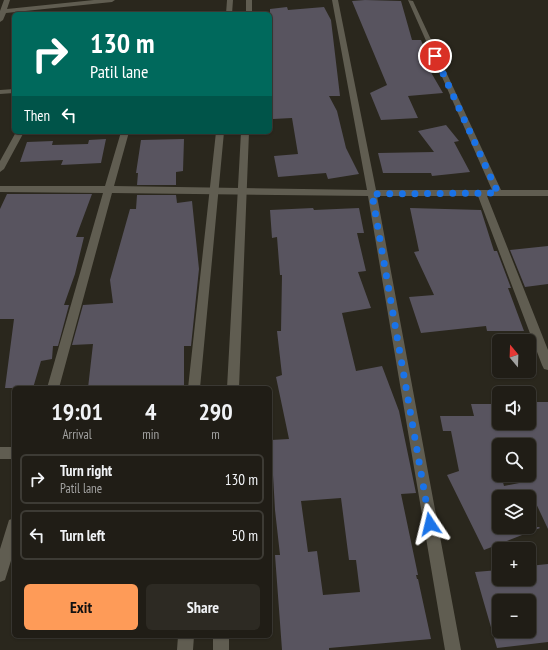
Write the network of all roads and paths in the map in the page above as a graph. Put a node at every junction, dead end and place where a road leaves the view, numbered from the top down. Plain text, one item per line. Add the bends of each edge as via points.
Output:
1 (7, 0) edge
2 (112, 0) edge
3 (230, 0) edge
4 (249, 0) edge
5 (335, 0) edge
6 (410, 1) dead end
7 (3, 11) junction
8 (229, 12) edge
9 (249, 12) edge
10 (0, 20) edge
11 (12, 91) edge
12 (0, 92) edge
13 (19, 134) edge
14 (124, 134) edge
15 (220, 134) edge
16 (245, 134) edge
17 (0, 169) edge
18 (0, 189) edge
19 (109, 189) junction
20 (214, 190) junction
21 (241, 191) junction
22 (498, 193) junction
23 (548, 193) edge
24 (372, 194) junction
25 (481, 194) junction
26 (548, 365) edge
27 (54, 386) edge
28 (194, 386) edge
29 (232, 386) edge
30 (0, 453) edge
31 (12, 453) edge
32 (12, 532) edge
33 (0, 575) edge
34 (186, 638) edge
35 (221, 638) edge
36 (185, 650) edge
37 (221, 650) edge
38 (453, 650) edge

1 - 7 street
2 - 7 street
3 - 8 street
4 - 9 street
5 - 24 street
6 - 22 street
7 - 10 street
11 - 12 street
13 - 17 street
14 - 19 street
15 - 20 street
16 - 21 street
18 - 19 street
19 - 20 street
19 - 27 street
20 - 21 street
20 - 28 street
21 - 24 street
21 - 29 street
22 - 23 street
22 - 25 street
24 - 25 street
24 - 38 street
25 - 26 street
30 - 31 street
32 - 33 street
34 - 36 street
35 - 37 street

